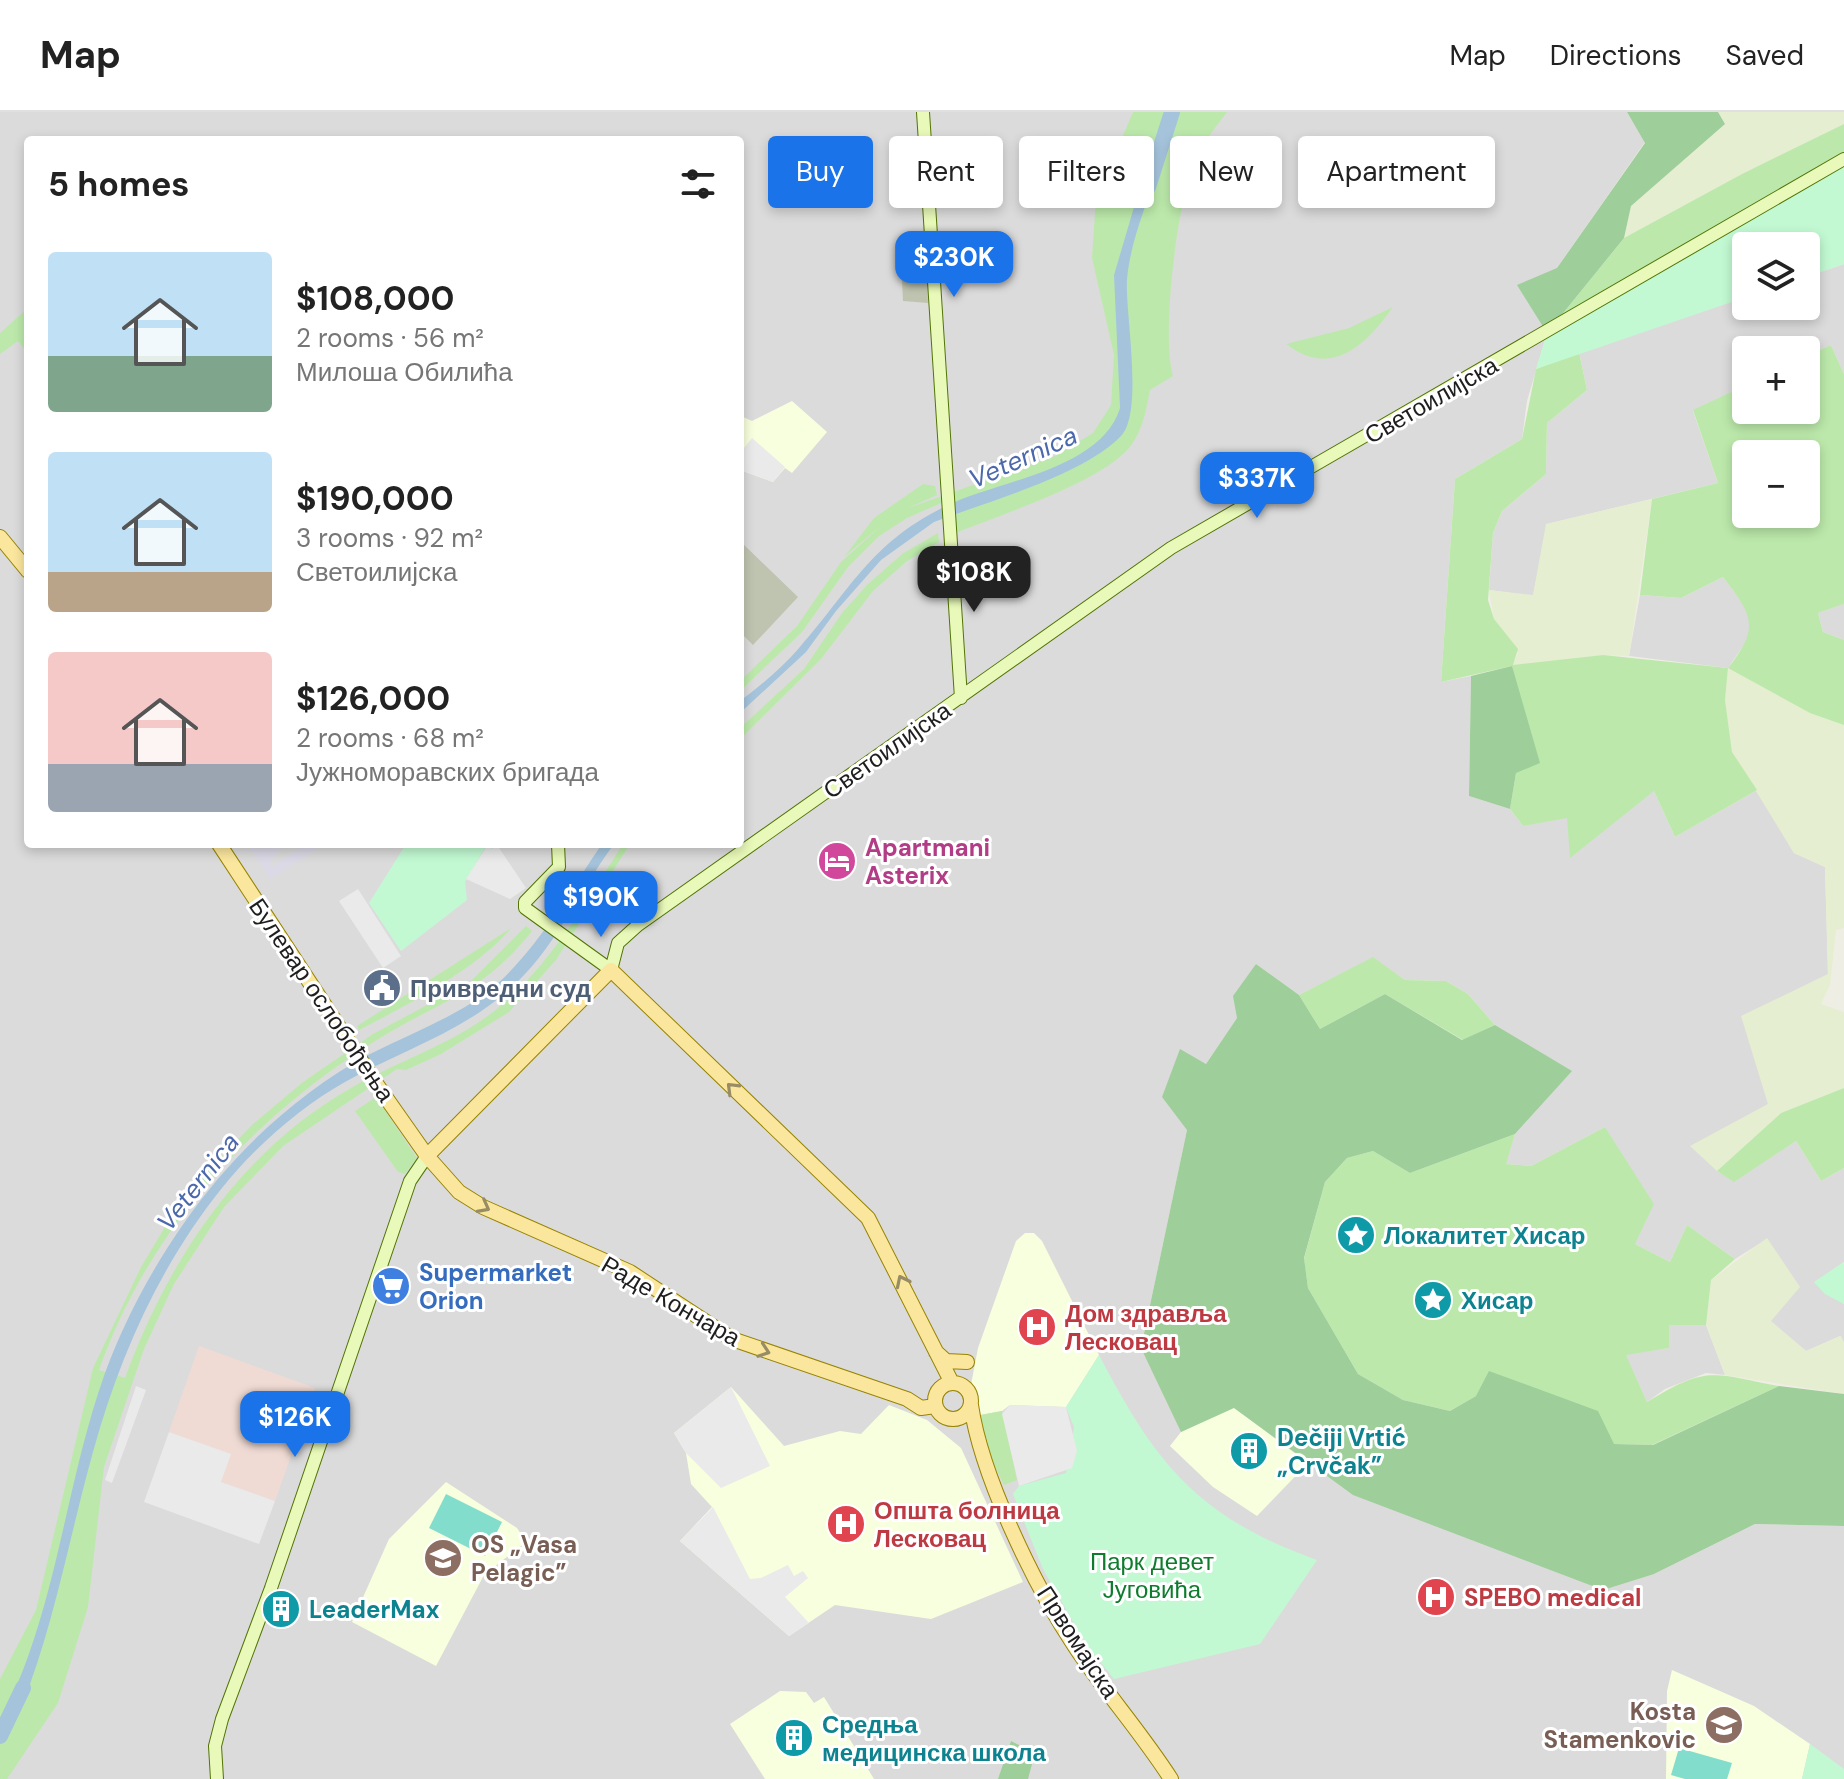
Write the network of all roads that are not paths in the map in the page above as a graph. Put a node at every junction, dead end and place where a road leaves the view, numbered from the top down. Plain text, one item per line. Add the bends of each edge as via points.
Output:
1 (923, 112) edge
2 (1844, 159) edge
3 (0, 537) edge
4 (24, 566) edge
5 (961, 698) junction
6 (222, 848) edge
7 (558, 848) edge
8 (611, 970) junction
9 (427, 1156) junction
10 (935, 1352) junction
11 (967, 1362) dead end
12 (952, 1383) junction
13 (971, 1405) junction
14 (935, 1406) junction
15 (957, 1419) junction
16 (982, 1455) junction
17 (217, 1779) edge
18 (1171, 1779) edge

1 - 5 street
2 - 5 street, Светоилијска via 1171,548
3 - 4 main road
5 - 8 street, Светоилијска via 638,925 618,943
6 - 9 main road, Булевар ослобођења
7 - 8 street via 559,867 525,902 530,912
8 - 9 main road
10 -> 8 main road via 868,1218
9 -> 14 main road, Раде Кончара via 459,1192 483,1207 630,1272 732,1339 921,1408
9 - 17 street via 410,1181 222,1719 215,1746
10 - 11 main road via 946,1361
10 - 12 main road
12 - 13 main road via 966,1388
12 - 14 main road via 938,1390
13 - 15 main road
13 - 16 main road, Првомајска
14 - 15 main road via 944,1418
15 - 16 main road
16 - 18 main road, Првомајска via 1056,1616

